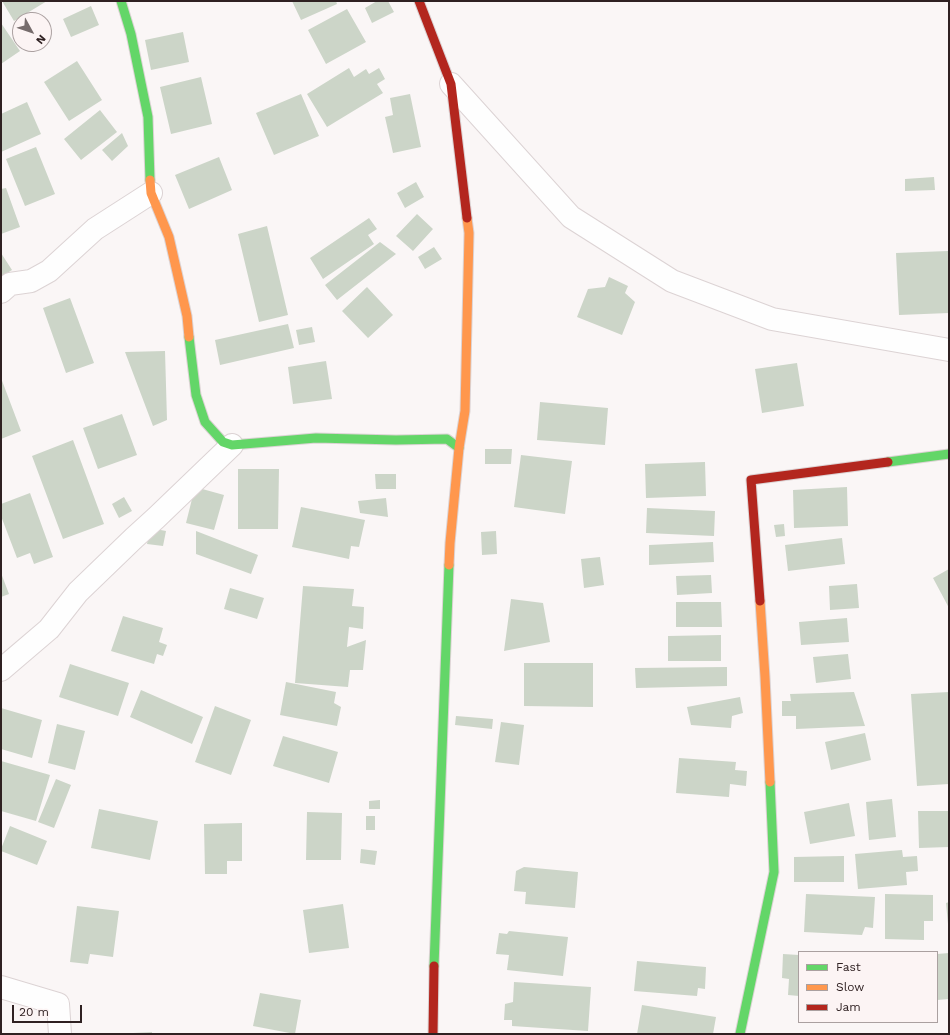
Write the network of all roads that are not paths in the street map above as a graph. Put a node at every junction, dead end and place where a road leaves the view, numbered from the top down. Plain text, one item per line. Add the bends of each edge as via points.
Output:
1 (121, 1) edge
2 (419, 1) edge
3 (451, 84) junction
4 (151, 193) junction
5 (1, 292) edge
6 (949, 350) edge
7 (232, 445) junction
8 (459, 448) junction
9 (949, 454) edge
10 (1, 670) edge
11 (1, 987) edge
12 (60, 1034) edge
13 (433, 1034) edge
14 (740, 1034) edge

1 - 4 street via 131,34 148,117
2 - 3 street
3 - 6 street via 572,217 672,281 772,319
3 - 8 street via 469,233 465,411
4 - 5 street via 96,229 49,271 31,281 10,284
4 - 7 street via 169,236 187,316 196,395 205,422 223,442
7 - 8 street via 316,438 447,439
7 - 10 street via 78,592 49,629
8 - 13 street via 450,543
9 - 14 street via 751,480 765,677 774,872
11 - 12 street via 58,1004

